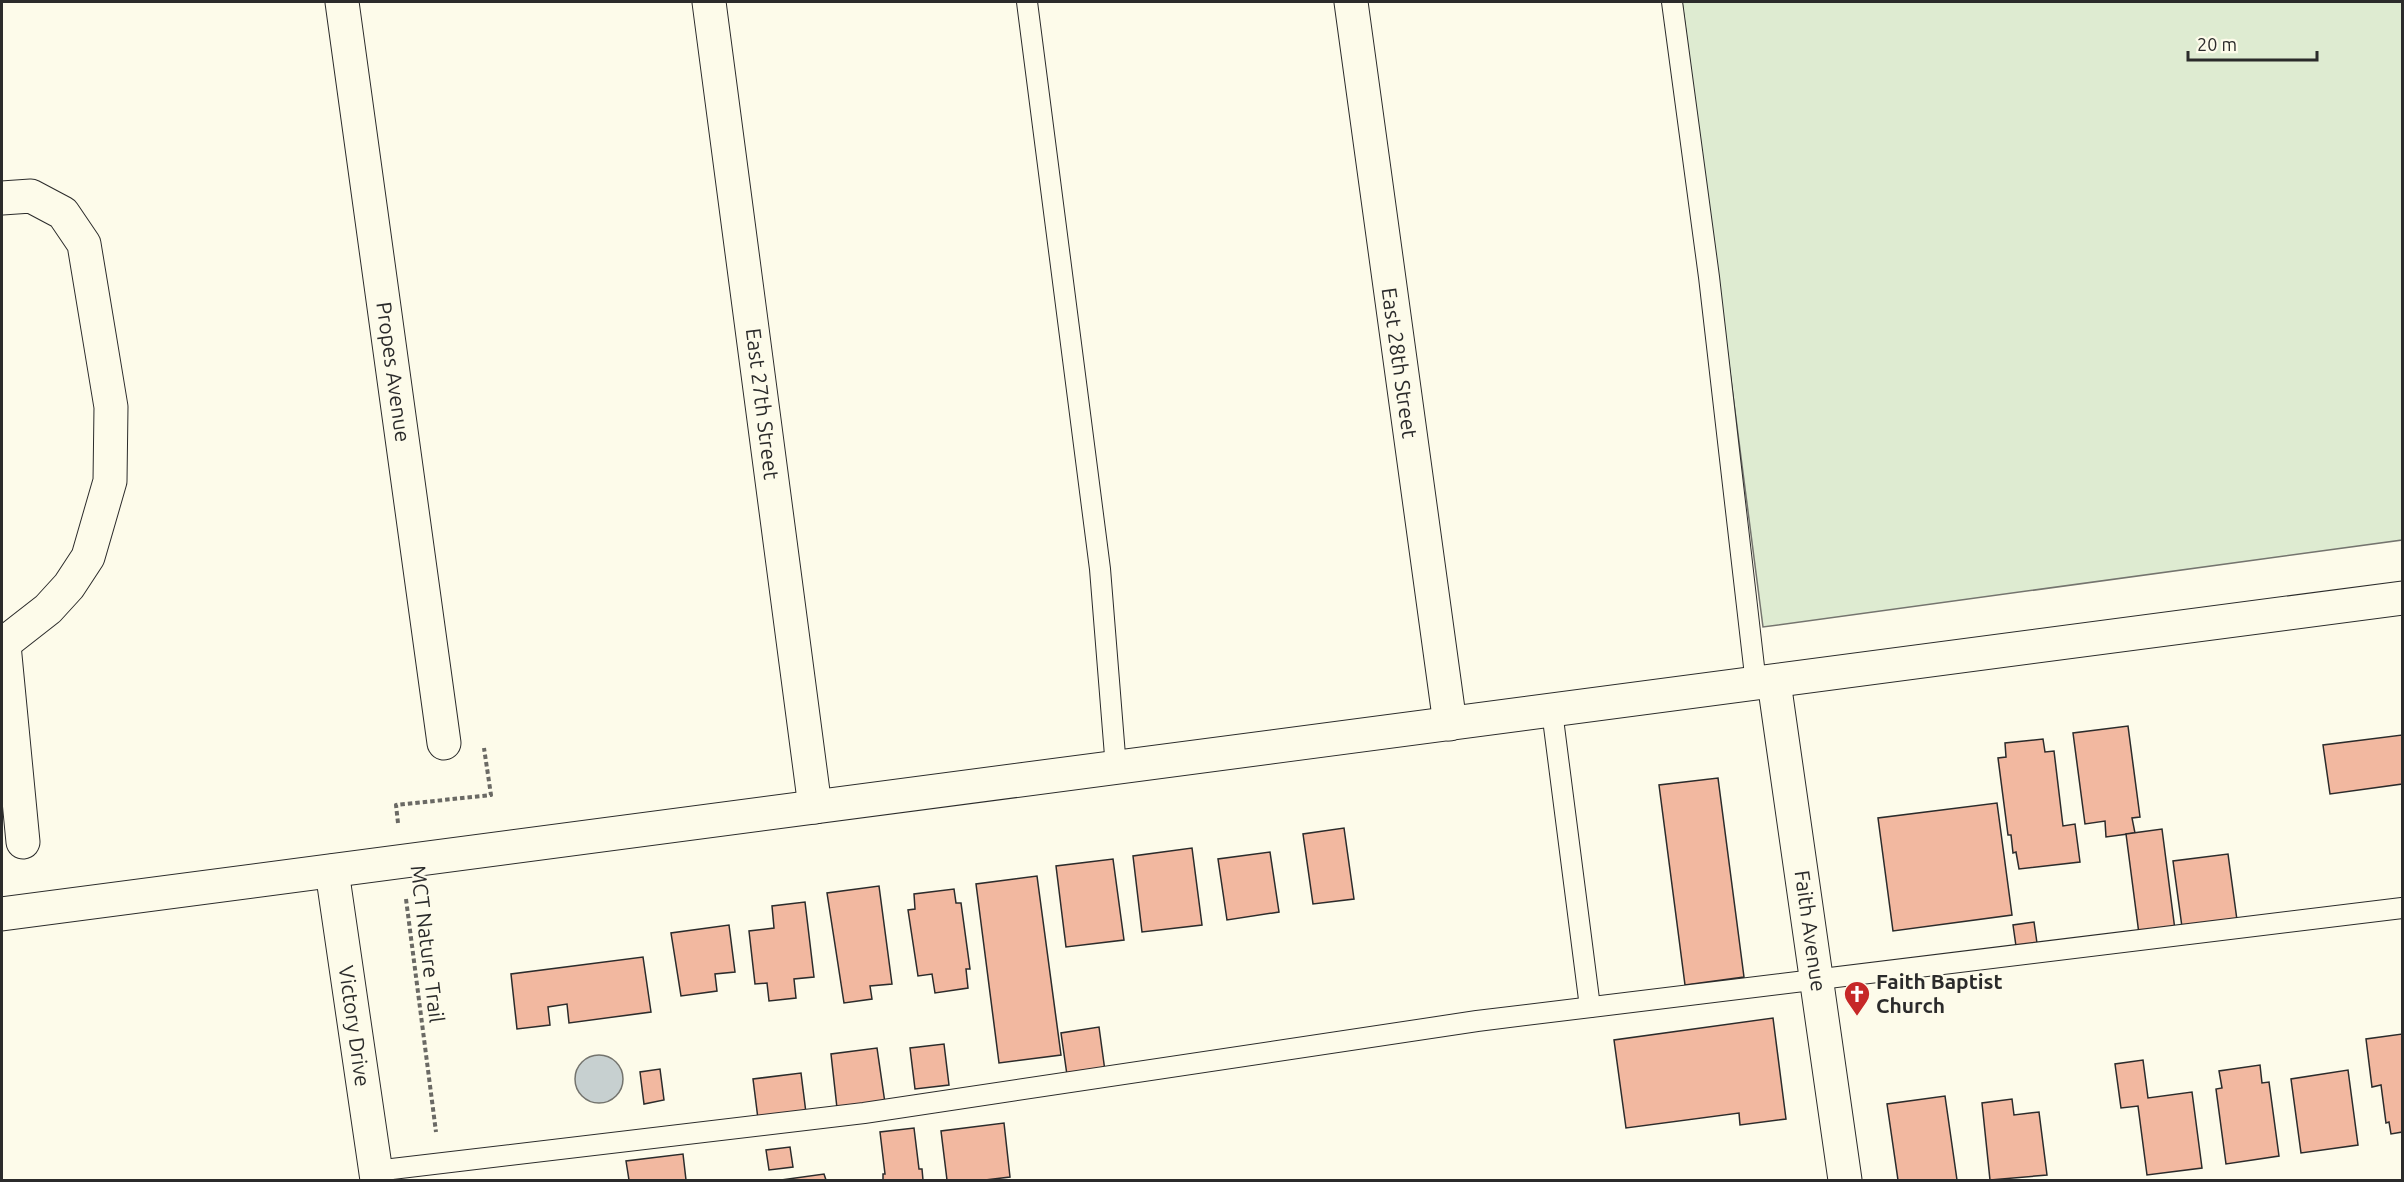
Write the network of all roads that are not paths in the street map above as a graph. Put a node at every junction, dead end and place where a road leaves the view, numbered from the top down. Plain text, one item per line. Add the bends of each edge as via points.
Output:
1 (342, 2) edge
2 (710, 2) edge
3 (1027, 2) edge
4 (1351, 2) edge
5 (1672, 2) edge
6 (2, 198) edge
7 (2403, 598) edge
8 (3, 645) edge
9 (1765, 683) junction
10 (1552, 711) junction
11 (1450, 724) junction
12 (444, 743) dead end
13 (1116, 768) junction
14 (815, 807) junction
15 (23, 842) dead end
16 (332, 871) junction
17 (2403, 908) edge
18 (2, 914) edge
19 (1817, 979) junction
20 (1590, 1007) junction
21 (376, 1176) edge
22 (1845, 1180) edge

1 - 12 street, Propes Avenue
2 - 14 street, East 27th Street
3 - 13 lane via 1100,569
4 - 11 street, East 28th Street
5 - 9 lane
6 - 8 street via 31,196 63,213 84,244 111,407 110,481 87,557 48,609
7 - 9 street
8 - 15 street
9 - 10 street
9 - 19 street, Faith Avenue
10 - 11 street
10 - 20 lane
11 - 13 street
13 - 14 street
14 - 16 street
16 - 18 street
16 - 21 street, Victory Drive
17 - 19 lane
19 - 20 lane
19 - 22 street, Faith Avenue
20 - 21 lane via 864,1113 440,1163

